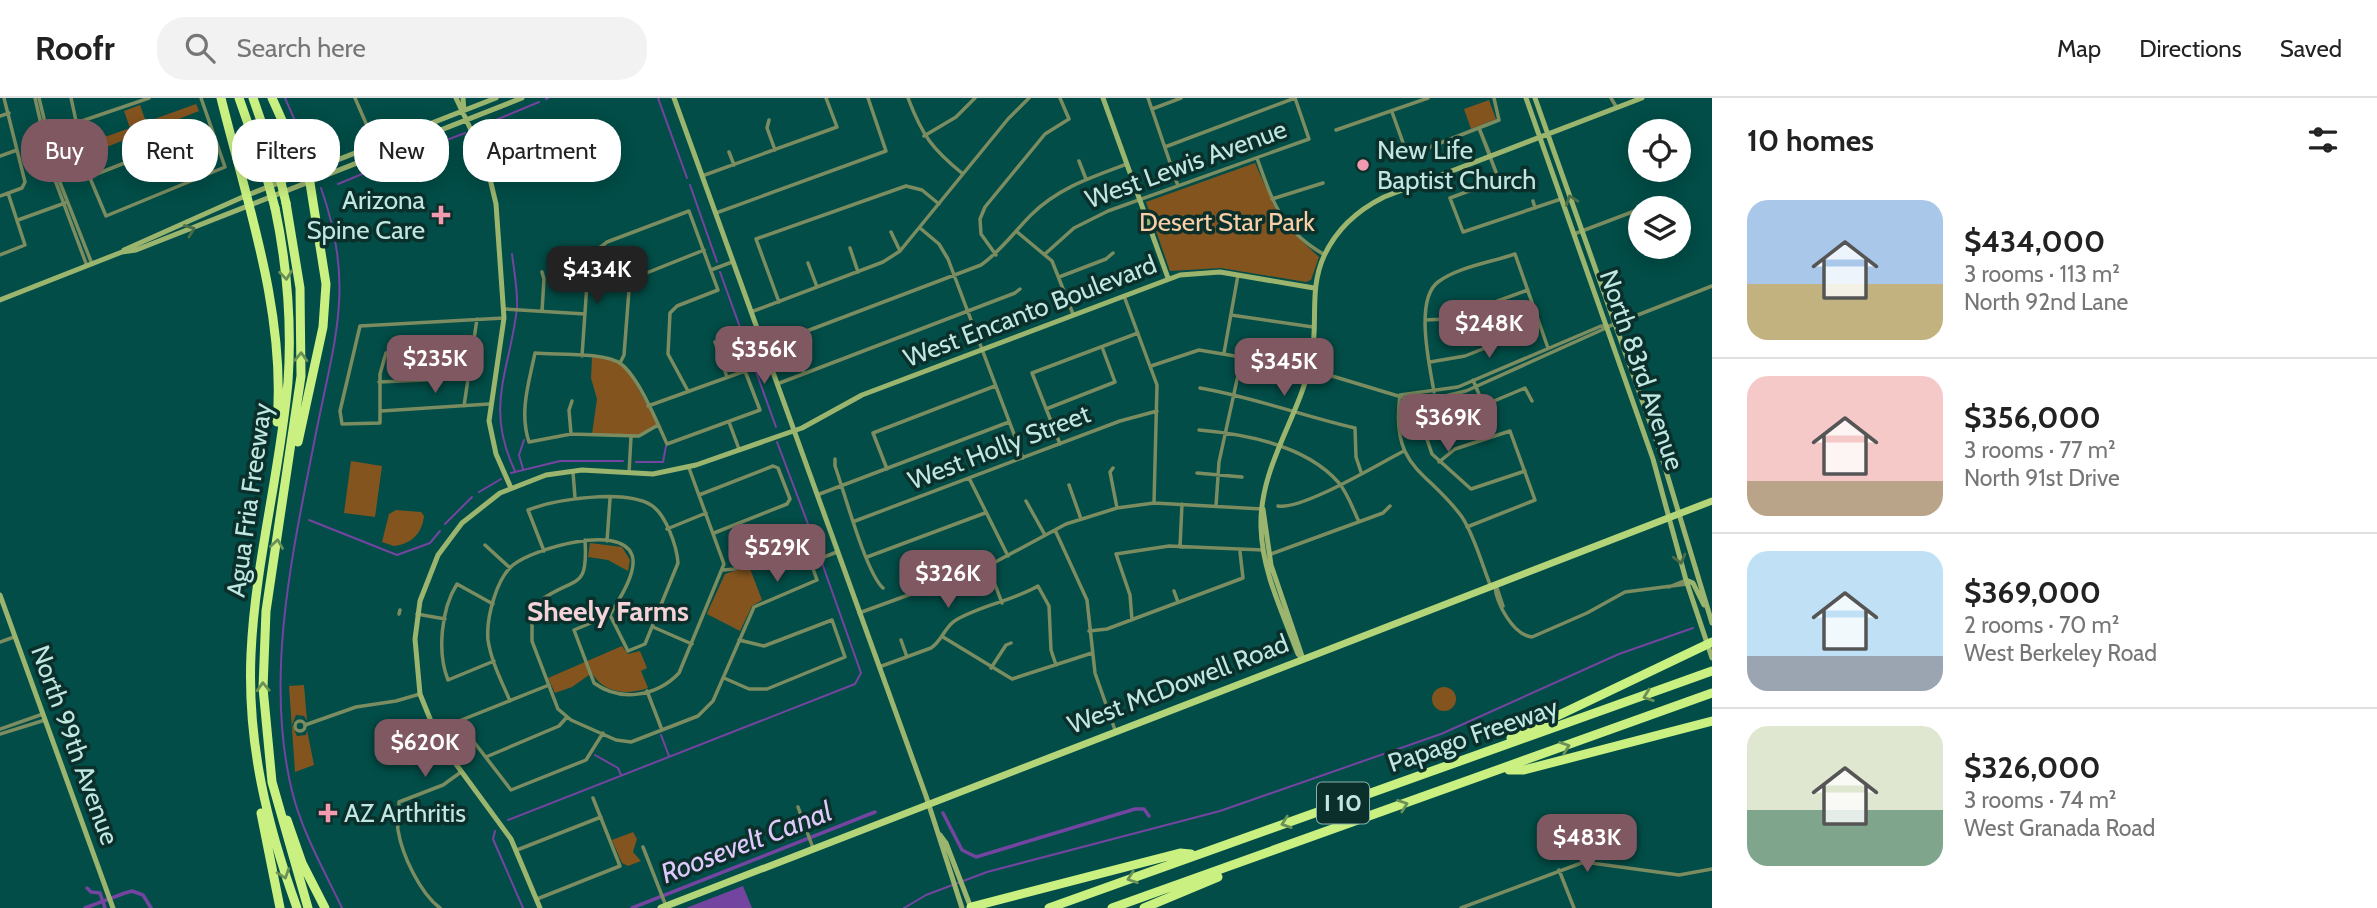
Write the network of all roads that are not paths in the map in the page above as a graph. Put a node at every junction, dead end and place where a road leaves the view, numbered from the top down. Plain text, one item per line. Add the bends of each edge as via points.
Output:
1 (4, 98) edge
2 (37, 98) edge
3 (71, 98) edge
4 (149, 98) edge
5 (201, 98) edge
6 (221, 98) edge
7 (239, 98) edge
8 (253, 98) edge
9 (272, 98) edge
10 (355, 98) edge
11 (456, 98) edge
12 (463, 98) edge
13 (496, 98) edge
14 (522, 98) edge
15 (674, 98) edge
16 (826, 98) edge
17 (868, 98) edge
18 (908, 98) edge
19 (975, 98) edge
20 (1029, 98) edge
21 (1060, 98) edge
22 (1103, 98) edge
23 (1148, 98) edge
24 (1181, 98) edge
25 (1295, 98) edge
26 (1428, 98) edge
27 (1494, 98) edge
28 (1525, 98) edge
29 (1535, 98) edge
30 (1642, 98) edge
31 (1615, 102) edge
32 (1152, 109) junction
33 (464, 111) junction
34 (1392, 112) junction
35 (9, 113) junction
36 (0, 117) edge
37 (42, 119) edge
38 (75, 119) edge
39 (88, 119) edge
40 (209, 119) edge
41 (282, 119) edge
42 (364, 119) edge
43 (444, 119) edge
44 (467, 119) edge
45 (470, 119) edge
46 (769, 121) dead end
47 (1479, 128) junction
48 (1336, 130) dead end
49 (1548, 135) junction
50 (923, 136) junction
51 (1540, 138) junction
52 (218, 146) edge
53 (1165, 147) junction
54 (18, 150) junction
55 (775, 150) junction
56 (729, 152) dead end
57 (0, 156) edge
58 (1490, 157) junction
59 (1257, 158) junction
60 (1079, 161) dead end
61 (1127, 164) junction
62 (354, 165) edge
63 (734, 165) junction
64 (218, 170) edge
65 (963, 174) junction
66 (702, 176) junction
67 (1086, 179) junction
68 (59, 182) edge
69 (91, 182) edge
70 (189, 182) edge
71 (282, 182) edge
72 (492, 182) edge
73 (310, 183) junction
74 (1323, 183) dead end
75 (1178, 186) junction
76 (8, 193) junction
77 (0, 196) edge
78 (245, 196) junction
79 (1272, 199) junction
80 (1561, 199) junction
81 (1140, 200) junction
82 (1533, 201) dead end
83 (66, 203) junction
84 (939, 204) junction
85 (248, 208) junction
86 (1535, 208) junction
87 (716, 213) junction
88 (1628, 213) edge
89 (18, 220) junction
90 (973, 225) dead end
91 (979, 225) junction
92 (920, 228) junction
93 (1016, 231) junction
94 (1583, 231) junction
95 (891, 232) dead end
96 (1574, 234) junction
97 (849, 248) dead end
98 (704, 250) junction
99 (900, 251) junction
100 (122, 252) junction
101 (1113, 253) dead end
102 (1045, 254) junction
103 (0, 255) edge
104 (996, 255) junction
105 (1325, 255) junction
106 (733, 262) junction
107 (808, 263) dead end
108 (89, 265) junction
109 (711, 270) junction
110 (542, 272) dead end
111 (858, 272) junction
112 (1238, 275) junction
113 (954, 276) junction
114 (1059, 277) junction
115 (1168, 278) junction
116 (1712, 286) edge
117 (817, 287) junction
118 (1314, 288) junction
119 (1020, 289) dead end
120 (1528, 290) junction
121 (1124, 296) junction
122 (0, 300) edge
123 (779, 302) junction
124 (504, 309) junction
125 (542, 311) junction
126 (751, 312) junction
127 (968, 312) junction
128 (584, 314) junction
129 (1073, 314) junction
130 (1231, 315) junction
131 (504, 318) junction
132 (477, 319) junction
133 (1425, 320) junction
134 (1615, 323) junction
135 (1540, 326) junction
136 (1313, 327) junction
137 (1607, 327) junction
138 (1139, 333) junction
139 (715, 342) dead end
140 (1102, 347) junction
141 (473, 349) junction
142 (982, 349) junction
143 (1549, 351) junction
144 (1224, 353) junction
145 (582, 356) junction
146 (1242, 357) junction
147 (1430, 362) junction
148 (620, 363) junction
149 (1282, 364) dead end
150 (1151, 366) junction
151 (1309, 369) junction
152 (804, 373) junction
153 (727, 377) junction
154 (468, 378) junction
155 (1473, 380) junction
156 (379, 382) junction
157 (777, 384) junction
158 (995, 386) junction
159 (1476, 386) junction
160 (1200, 388) dead end
161 (688, 391) junction
162 (1639, 391) junction
163 (1434, 393) junction
164 (1631, 394) junction
165 (1400, 395) junction
166 (1233, 396) junction
167 (572, 401) dead end
168 (1532, 401) dead end
169 (489, 404) junction
170 (464, 406) junction
171 (648, 406) junction
172 (1485, 406) junction
173 (1046, 409) junction
174 (381, 411) junction
175 (1157, 411) junction
176 (1292, 411) junction
177 (729, 422) junction
178 (1009, 422) junction
179 (658, 425) junction
180 (793, 430) junction
181 (1199, 430) dead end
182 (571, 434) junction
183 (1226, 434) junction
184 (631, 437) junction
185 (1060, 444) junction
186 (1278, 447) junction
187 (739, 449) junction
188 (1404, 451) junction
189 (1023, 458) junction
190 (835, 459) dead end
191 (1438, 462) junction
192 (689, 467) junction
193 (1113, 468) dead end
194 (887, 470) junction
195 (573, 471) junction
196 (1525, 471) junction
197 (1361, 472) junction
198 (629, 473) junction
199 (1197, 474) dead end
200 (1218, 475) junction
201 (1242, 477) dead end
202 (969, 478) junction
203 (1339, 484) junction
204 (1069, 485) dead end
205 (842, 486) junction
206 (511, 488) junction
207 (699, 495) junction
208 (817, 495) junction
209 (575, 498) junction
210 (610, 499) junction
211 (1026, 501) dead end
212 (1712, 501) edge
213 (1154, 503) junction
214 (1182, 504) junction
215 (1216, 506) junction
216 (1278, 506) dead end
217 (1390, 506) dead end
218 (1117, 508) junction
219 (1263, 509) junction
220 (706, 513) junction
221 (985, 513) junction
222 (1679, 514) junction
223 (1670, 517) junction
224 (1081, 519) junction
225 (855, 521) junction
226 (280, 522) junction
227 (1359, 522) junction
228 (1468, 527) junction
229 (667, 529) junction
230 (1055, 530) junction
231 (715, 533) junction
232 (1045, 535) junction
233 (585, 540) junction
234 (607, 541) junction
235 (485, 545) dead end
236 (1180, 547) junction
237 (1263, 550) junction
238 (544, 551) junction
239 (1240, 551) junction
240 (838, 552) junction
241 (1269, 555) junction
242 (1008, 556) junction
243 (867, 557) junction
244 (811, 562) junction
245 (968, 564) dead end
246 (261, 565) junction
247 (988, 566) junction
248 (510, 568) junction
249 (723, 570) junction
250 (1270, 570) junction
251 (971, 572) junction
252 (926, 579) dead end
253 (1687, 582) junction
254 (1493, 586) junction
255 (929, 587) junction
256 (883, 588) dead end
257 (1174, 591) dead end
258 (0, 595) edge
259 (1178, 602) junction
260 (1002, 603) junction
261 (493, 604) junction
262 (1707, 607) junction
263 (859, 613) junction
264 (417, 614) junction
265 (610, 615) junction
266 (445, 620) junction
267 (1132, 620) junction
268 (1712, 624) edge
269 (941, 626) dead end
270 (653, 627) junction
271 (946, 631) junction
272 (1089, 631) junction
273 (15, 637) junction
274 (943, 637) junction
275 (739, 640) junction
276 (901, 640) dead end
277 (0, 642) edge
278 (1011, 643) dead end
279 (692, 644) junction
280 (1710, 649) edge
281 (1092, 653) junction
282 (907, 657) junction
283 (1303, 659) junction
284 (494, 662) junction
285 (1056, 665) junction
286 (879, 667) junction
287 (990, 668) junction
288 (1712, 671) edge
289 (724, 678) junction
290 (549, 685) junction
291 (647, 691) junction
292 (1712, 693) edge
293 (420, 694) junction
294 (510, 701) junction
295 (44, 717) junction
296 (567, 717) junction
297 (464, 719) junction
298 (1712, 721) edge
299 (305, 725) dead end
300 (662, 730) junction
301 (1115, 731) junction
302 (0, 732) edge
303 (434, 732) junction
304 (603, 733) junction
305 (254, 749) junction
306 (1489, 752) junction
307 (268, 755) junction
308 (486, 757) junction
309 (1501, 770) junction
310 (461, 772) junction
311 (593, 797) dead end
312 (928, 803) junction
313 (797, 807) dead end
314 (601, 817) junction
315 (812, 844) junction
316 (643, 847) dead end
317 (517, 850) junction
318 (1270, 853) junction
319 (1196, 854) junction
320 (1712, 869) edge
321 (1559, 870) junction
322 (954, 875) junction
323 (537, 899) junction
324 (663, 904) edge
325 (113, 908) edge
326 (280, 908) edge
327 (297, 908) edge
328 (310, 908) edge
329 (325, 908) edge
330 (439, 908) edge
331 (540, 908) edge
332 (962, 908) edge
333 (970, 908) edge
334 (1049, 908) edge
335 (1112, 908) edge
336 (1144, 908) edge
337 (1461, 908) edge
338 (1574, 908) edge

1 - 35 street
2 - 37 street
3 - 38 street
4 - 39 street
5 - 40 street
6 - 78 highway
7 -> 246 highway, Agua Fria Freeway, bridge via 275,208 287,286 289,356 284,419
226 -> 8 highway, Agua Fria Freeway, bridge via 302,353 298,274 278,170
9 - 41 highway
10 - 42 street
11 - 33 main road
12 - 33 main road
13 - 33 main road
14 - 45 main road
15 - 66 main road
16 - 55 street via 837,128
17 - 87 street via 886,151
18 - 50 street
19 - 50 street via 956,117
20 - 65 street
21 - 91 street via 1069,119 1045,134 985,206
22 - 61 main road
23 - 32 street
24 - 32 street
25 - 53 street
25 - 59 street, West Lewis Avenue via 1309,139
26 - 34 street
27 - 47 street via 1500,118
28 - 51 main road, North 83rd Avenue
29 - 49 main road, North 83rd Avenue
30 - 31 main road
31 - 49 main road
32 - 53 street
33 - 43 main road
33 - 44 main road
34 - 47 street via 1408,153
34 - 48 street
35 - 36 street
35 - 54 street
46 - 55 street
47 - 58 street
49 - 51 main road
94 -> 49 main road, North 83rd Avenue
50 - 65 street
51 - 58 main road
51 - 80 main road, North 83rd Avenue
52 - 64 street via 225,167
53 - 75 street
54 - 57 street
54 - 76 street via 25,186
55 - 63 street
56 - 63 street
58 - 86 street via 1499,180 1450,198 1463,232
58 - 105 main road via 1372,203 1347,224
59 - 75 street, West Lewis Avenue
59 - 79 street
60 - 67 street
61 - 67 street
61 - 81 main road
62 - 73 main road
63 - 66 street
65 - 84 street
66 - 87 main road
67 - 93 street via 1050,199
68 - 83 street
69 - 70 street via 106,216
71 - 78 main road
72 - 124 main road
73 - 85 main road
73 - 226 highway via 326,307
74 - 79 street
75 - 81 street, West Lewis Avenue
76 - 77 street
76 - 89 street
78 - 85 highway
78 - 100 main road
79 - 105 street via 1291,231
80 - 86 street
80 - 96 main road, North 83rd Avenue
81 - 102 street, West Lewis Avenue via 1074,228
81 - 115 main road
82 - 86 street
83 - 89 street
83 - 108 street
84 - 92 street
84 - 123 street via 913,184 756,239
100 -> 85 main road
85 - 246 highway via 273,317 278,382
87 - 106 main road
88 - 94 street
89 - 103 street via 25,245
90 - 91 street
91 - 104 street via 984,241
92 - 99 street
92 - 113 street via 942,248
93 - 102 street
93 - 104 street
94 - 96 street
94 - 134 main road, North 83rd Avenue
95 - 99 street
96 - 137 main road, North 83rd Avenue
97 - 111 street
98 - 109 street
98 - 128 street via 689,211 597,248 588,265
98 - 148 street via 634,278 629,286
99 - 111 street
100 - 108 main road
101 - 114 street
102 - 114 street
104 - 113 street
105 - 118 main road
106 - 109 street
106 - 126 main road
107 - 117 street
108 - 122 main road
109 - 161 street via 718,290 673,309 669,318 668,354
110 - 125 street
111 - 117 street
112 - 115 main road, West Encanto Boulevard via 1203,272
112 - 118 main road, West Encanto Boulevard
112 - 130 street
113 - 127 street
113 - 152 street via 791,337
114 - 129 street
115 - 121 main road, West Encanto Boulevard
116 - 134 street
117 - 123 street
118 - 136 main road
119 - 127 street
120 - 133 street via 1453,318
120 - 133 street via 1515,254 1434,285
120 - 135 street
121 - 129 main road, West Encanto Boulevard
121 - 138 street
123 - 126 street
124 - 125 street
124 - 131 main road
125 - 128 street
126 - 157 main road
127 - 142 street
127 - 152 street
128 - 145 street
129 - 142 main road, West Encanto Boulevard
130 - 136 street
130 - 144 street
131 - 132 street
131 - 169 main road
132 - 141 street
132 - 174 street via 360,327 340,411 342,424 380,423
133 - 147 street
134 - 137 street
134 - 162 main road, North 83rd Avenue
135 - 143 street
135 - 147 street via 1465,356
136 - 151 main road
137 - 143 street
137 - 164 main road, North 83rd Avenue
138 - 140 street
138 - 150 street
139 - 153 street
140 - 173 street via 1115,382
140 - 173 street via 1032,373
141 - 154 street
141 - 156 street via 386,353
142 - 158 street
142 - 180 main road, West Encanto Boulevard via 862,395
143 - 155 street
143 - 159 street
144 - 146 street
144 - 150 street via 1188,351
145 - 148 street
145 - 182 street via 535,353 524,409 529,442
146 - 149 street
146 - 166 street
147 - 163 street
148 - 171 street
150 - 175 street
151 - 165 street
151 - 176 main road
152 - 157 street
153 - 161 street
153 - 177 street via 745,371 760,410
154 - 156 street
154 - 170 street
155 - 159 street
155 - 163 street
156 - 174 street
157 - 180 main road
158 - 178 street
158 - 194 street via 873,433
159 - 165 street via 1441,397 1408,399
159 - 172 street
160 - 166 street
161 - 171 street
162 - 164 main road
162 - 222 main road, North 83rd Avenue
163 - 165 street
164 - 223 main road, North 83rd Avenue
165 - 188 street via 1398,424
166 - 176 street
166 - 183 street
167 - 182 street
168 - 172 street via 1525,388
169 - 170 street
169 - 206 main road via 492,444
170 - 174 street
171 - 179 street
172 - 191 street via 1456,417 1421,422 1428,448
173 - 185 street
175 - 185 street, West Holly Street
175 - 213 street
176 - 186 main road
176 - 197 street via 1355,428
177 - 179 street via 667,444
177 - 187 street
178 - 189 street
178 - 194 street
179 - 184 street
180 - 187 main road, West Encanto Boulevard
180 - 208 main road
181 - 183 street
182 - 184 street
183 - 186 street
183 - 200 street
184 - 198 street
185 - 189 street, West Holly Street
186 - 203 street via 1311,459
186 - 219 main road
187 - 192 main road, West Encanto Boulevard
188 - 197 street
188 - 228 street via 1421,478 1448,500
189 - 202 street, West Holly Street
190 - 205 street
191 - 196 street via 1471,489
191 - 196 street via 1455,449 1510,431
192 - 198 main road, West Encanto Boulevard
192 - 207 street
193 - 218 street
194 - 205 street
195 - 198 main road, West Encanto Boulevard
195 - 206 main road, West Encanto Boulevard
195 - 209 street
196 - 228 street via 1535,500
197 - 203 street
199 - 200 street
200 - 201 street
200 - 215 street
202 - 221 street
202 - 225 street, West Holly Street
203 - 216 street via 1324,494
203 - 227 street
204 - 224 street
205 - 208 street
205 - 225 street
206 - 264 main road, West Encanto Boulevard via 462,523 438,555
207 - 220 street
207 - 231 street via 776,466 790,502
208 - 240 main road
209 - 210 street
209 - 238 street via 527,513
210 - 229 street via 650,504 662,515
210 - 234 street
211 - 232 street
212 - 222 main road, West McDowell Road
213 - 214 street
213 - 218 street
214 - 215 street
214 - 236 street
215 - 219 street
217 - 227 street
218 - 224 street
219 - 237 main road
219 - 241 main road
220 - 229 street
220 - 231 street
221 - 242 street
221 - 243 street
222 - 223 main road, West McDowell Road
222 - 262 main road, North 83rd Avenue
223 -> 253 main road, North 83rd Avenue
223 - 254 main road, West McDowell Road
224 - 230 street
225 - 243 street
307 -> 226 highway, Agua Fria Freeway via 263,650
227 - 241 street
228 - 254 street
229 - 270 street via 678,564
230 - 232 street
230 - 272 street via 1084,588
231 - 249 street
232 - 242 street
233 - 234 street
233 - 238 street
233 - 290 street via 586,561 580,578 544,598 531,629
234 - 265 street via 625,546 633,561
235 - 248 street
236 - 239 street
236 - 267 street via 1116,554 1130,595
237 - 239 street
237 - 250 main road
238 - 248 street
239 - 259 street via 1243,578
240 - 244 street
240 - 263 main road
241 - 250 main road
242 - 247 street
243 - 256 street
244 - 249 street via 804,543
244 - 275 street via 817,580 754,607
245 - 251 street
246 - 305 highway, Agua Fria Freeway via 250,657
247 - 251 street
247 - 260 street
248 - 261 street
249 - 279 street
250 - 283 main road
251 - 255 street
252 - 255 street
253 - 254 street via 1625,592 1536,636 1526,636 1512,627
253 - 262 main road via 1693,583
253 - 280 main road, North 83rd Avenue
254 - 283 main road, West McDowell Road
255 - 263 street
257 - 259 street
258 - 273 main road, North 99th Avenue
259 - 267 street
260 - 271 street via 954,621
260 - 285 street via 1038,586 1049,606
261 - 266 street via 457,584
261 - 284 street via 488,632
262 - 268 main road, North 83rd Avenue
263 - 286 main road
264 - 266 street
264 - 293 main road, West Encanto Boulevard
265 - 270 street via 628,651 645,644
265 - 291 street via 574,631 594,682 620,695
266 - 284 street via 443,658 449,680
267 - 272 street
269 - 271 street
270 - 279 street
271 - 274 street
272 - 281 street
273 - 277 street
273 - 295 main road, North 99th Avenue
274 - 282 street via 931,648
274 - 287 street
275 - 289 street
275 - 289 street via 764,646 832,620 845,657 767,689 749,689
276 - 282 street
278 - 287 street
279 - 291 street via 676,677
280 - 306 highway via 1504,741
281 - 285 street
281 - 301 street
282 - 286 street
283 - 301 main road, West McDowell Road
284 - 294 street
285 - 287 street via 1019,679
286 - 312 main road
288 -> 306 highway, Papago Freeway / I 10
289 - 300 street via 705,712
290 - 294 street
290 - 296 street via 558,709
291 - 300 street
309 -> 292 highway, Papago Freeway / I 10
293 - 299 street via 356,707
293 - 303 main road, West Encanto Boulevard
294 - 297 street
295 - 302 street
295 - 325 main road, North 99th Avenue
296 - 304 street
296 - 308 street via 559,726
297 - 303 street
297 - 308 street
298 - 309 highway via 1524,770
300 - 304 street via 631,742
301 - 312 main road, West McDowell Road
303 - 310 main road, West Encanto Boulevard
304 - 308 street via 586,760 511,790
305 - 326 highway
305 -> 327 highway, Agua Fria Freeway via 270,828
306 -> 319 highway, Papago Freeway / I 10
307 - 328 highway, Agua Fria Freeway via 278,811
307 - 329 highway via 296,848
318 -> 309 highway, Papago Freeway / I 10
310 - 317 main road, West Encanto Boulevard
310 - 330 street via 443,785 399,802 401,839 424,895
311 - 314 street
312 - 315 main road, West McDowell Road
312 - 322 main road
313 - 315 street
314 - 317 street
314 - 323 street via 620,866
315 - 324 main road, West McDowell Road
316 - 324 street
317 - 323 main road, West Encanto Boulevard
318 - 335 highway, Papago Freeway / I 10
318 - 336 highway
319 - 333 highway via 1180,853
319 -> 334 highway, Papago Freeway / I 10
320 - 321 street via 1679,876 1590,862
321 - 337 street
321 - 338 street
322 - 332 main road
322 - 333 main road
323 - 331 main road, West Encanto Boulevard

